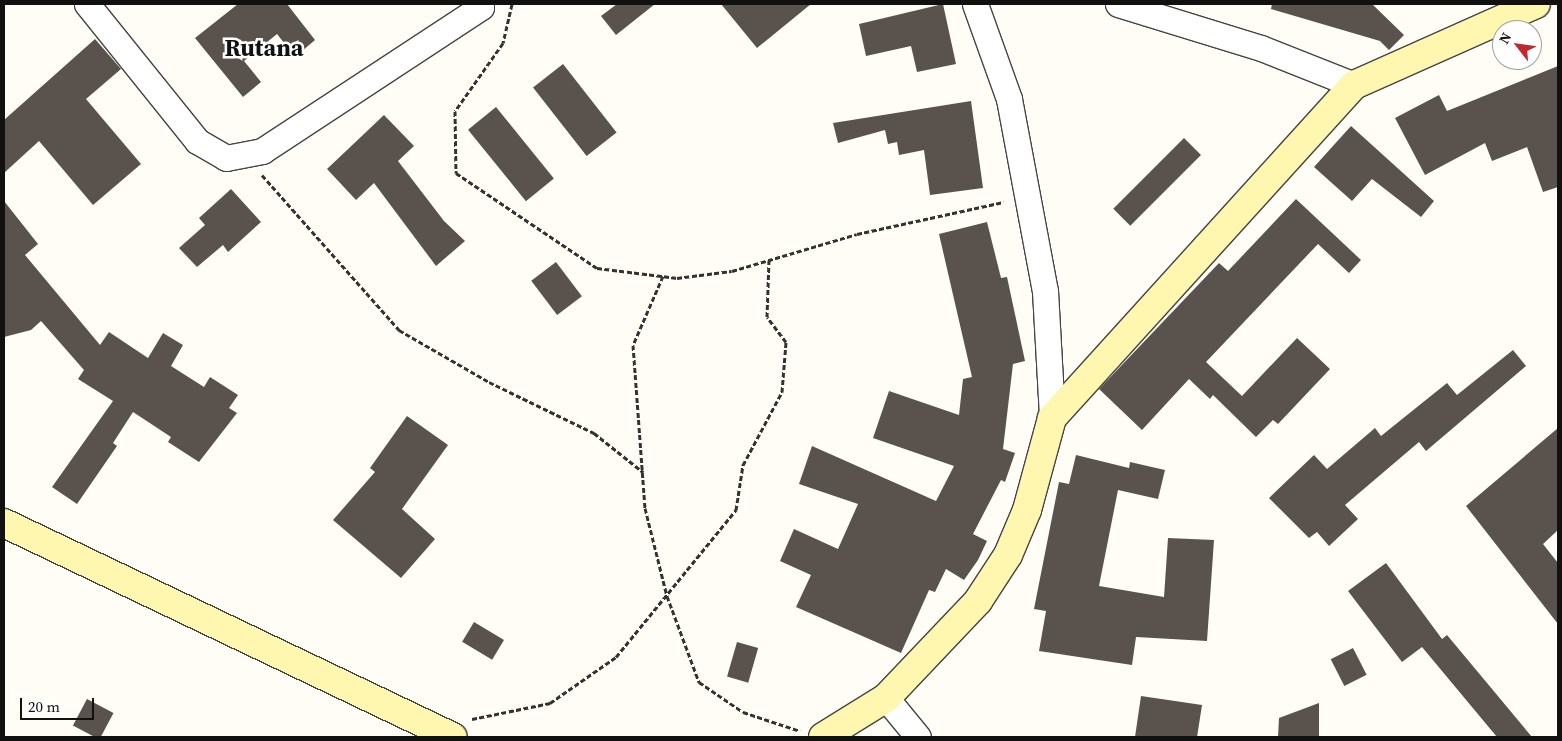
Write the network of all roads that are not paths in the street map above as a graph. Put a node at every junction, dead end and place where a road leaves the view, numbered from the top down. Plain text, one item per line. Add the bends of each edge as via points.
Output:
1 (88, 4) edge
2 (975, 4) edge
3 (1118, 4) edge
4 (1536, 4) edge
5 (481, 5) edge
6 (1354, 85) junction
7 (1052, 418) junction
8 (4, 523) edge
9 (886, 698) junction
10 (434, 734) edge
11 (816, 736) edge
12 (918, 737) edge

1 - 5 street via 196,140 226,158 262,150
2 - 7 street via 1009,99 1028,197 1045,291
3 - 6 street via 1261,48
4 - 6 main road
6 - 7 main road
7 - 9 main road via 1027,510 1008,555 978,601
8 - 10 main road
9 - 11 main road
9 - 12 street

